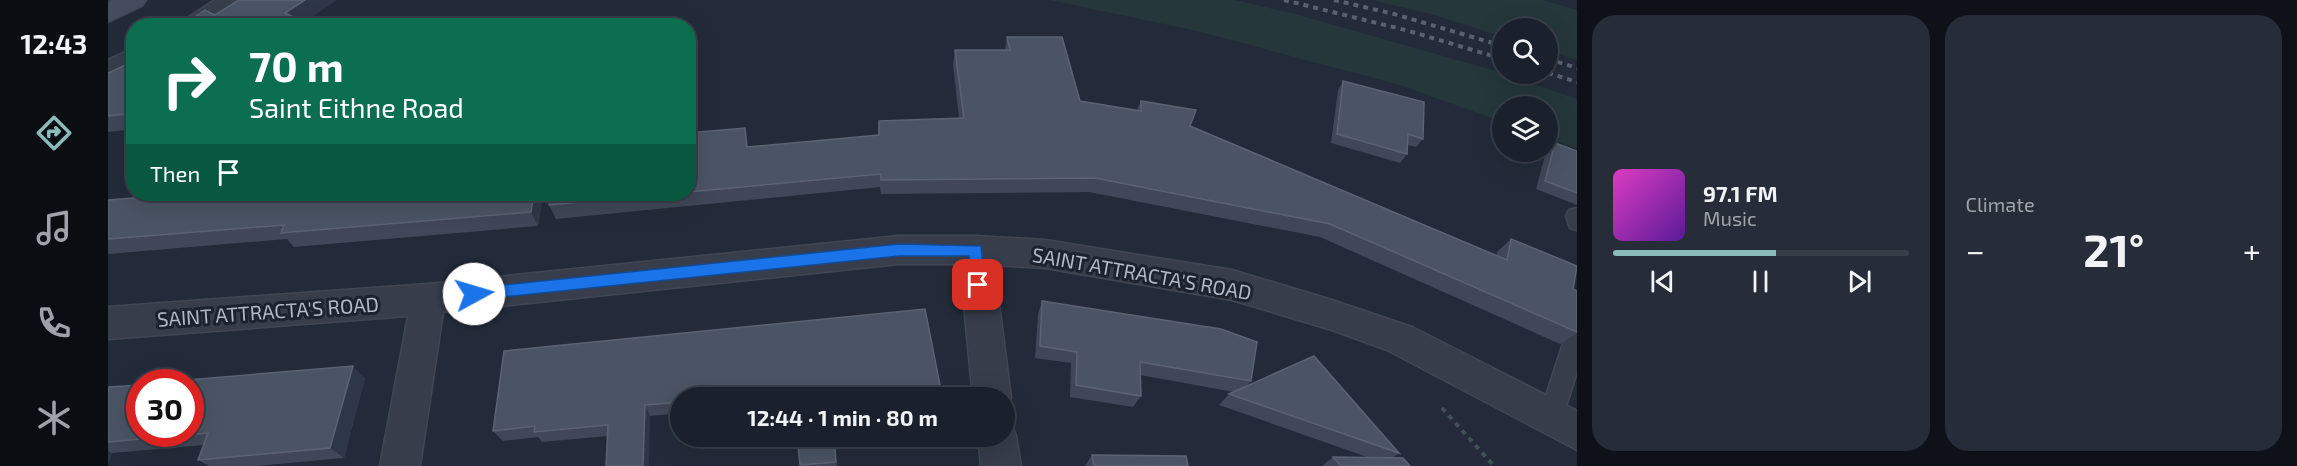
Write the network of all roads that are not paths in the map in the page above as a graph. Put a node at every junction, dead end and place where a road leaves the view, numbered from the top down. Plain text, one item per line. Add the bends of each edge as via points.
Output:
1 (133, 0) edge
2 (227, 0) edge
3 (108, 13) edge
4 (197, 18) edge
5 (126, 58) edge
6 (108, 68) edge
7 (1576, 216) edge
8 (1577, 222) edge
9 (976, 250) junction
10 (428, 300) junction
11 (108, 323) edge
12 (1577, 334) edge
13 (991, 387) edge
14 (1564, 425) edge
15 (999, 447) edge
16 (400, 466) edge
17 (1001, 466) edge

1 - 3 street
2 - 4 lane
5 - 6 lane
7 - 8 lane
9 - 10 street, SAINT ATTRACTA'S ROAD via 899,250
9 - 13 street
9 - 14 street, SAINT ATTRACTA'S ROAD via 1045,254 1232,285 1399,338
10 - 11 street, SAINT ATTRACTA'S ROAD
10 - 16 street
12 - 14 lane
15 - 17 street

